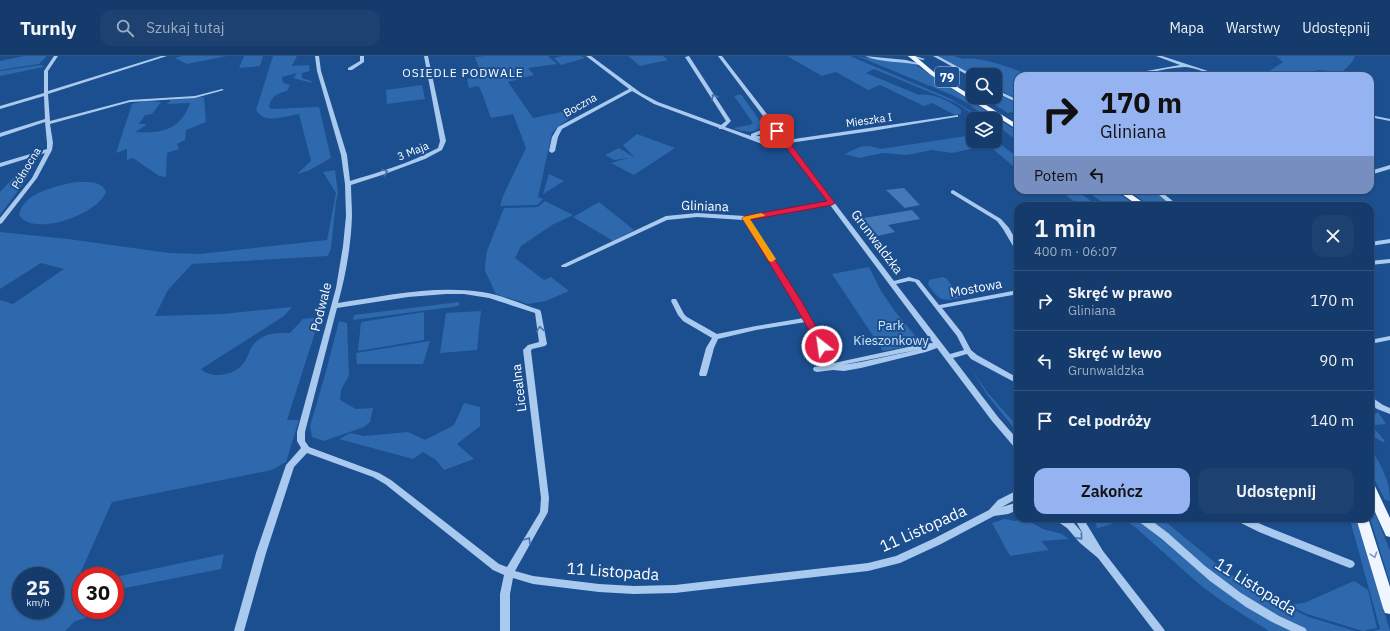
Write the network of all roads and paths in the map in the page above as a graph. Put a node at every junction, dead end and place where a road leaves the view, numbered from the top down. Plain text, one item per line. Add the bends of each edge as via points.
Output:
1 (56, 56) edge
2 (165, 56) edge
3 (317, 56) edge
4 (362, 56) edge
5 (426, 56) edge
6 (588, 56) edge
7 (720, 56) edge
8 (867, 56) edge
9 (897, 56) edge
10 (911, 56) edge
11 (935, 56) edge
12 (1158, 56) edge
13 (688, 57) dead end
14 (879, 59) junction
15 (903, 60) junction
16 (920, 60) edge
17 (1185, 65) junction
18 (350, 69) dead end
19 (1146, 72) edge
20 (1208, 72) edge
21 (966, 73) edge
22 (633, 89) junction
23 (966, 89) edge
24 (222, 90) dead end
25 (46, 93) junction
26 (1002, 94) edge
27 (1014, 100) edge
28 (990, 104) edge
29 (0, 108) edge
30 (956, 116) dead end
31 (1374, 117) edge
32 (1014, 120) edge
33 (1390, 120) edge
34 (47, 122) junction
35 (772, 124) junction
36 (1014, 125) edge
37 (721, 128) junction
38 (0, 135) edge
39 (747, 136) junction
40 (785, 141) junction
41 (49, 150) junction
42 (552, 151) dead end
43 (0, 165) edge
44 (1390, 167) edge
45 (1374, 172) edge
46 (348, 184) junction
47 (953, 192) dead end
48 (1126, 194) edge
49 (1161, 194) edge
50 (1138, 202) edge
51 (1171, 202) edge
52 (832, 203) junction
53 (745, 218) junction
54 (0, 222) edge
55 (1390, 241) edge
56 (1014, 243) edge
57 (1374, 243) edge
58 (1390, 261) edge
59 (1374, 263) edge
60 (564, 266) dead end
61 (892, 283) junction
62 (1014, 293) edge
63 (674, 301) dead end
64 (335, 306) junction
65 (938, 307) junction
66 (807, 320) junction
67 (716, 337) junction
68 (1390, 338) edge
69 (1374, 341) edge
70 (939, 344) junction
71 (968, 351) junction
72 (949, 357) junction
73 (833, 367) junction
74 (817, 368) dead end
75 (703, 374) dead end
76 (1014, 379) edge
77 (1374, 402) edge
78 (1390, 411) edge
79 (1014, 441) edge
80 (306, 449) junction
81 (1014, 496) edge
82 (1374, 497) edge
83 (1014, 508) edge
84 (992, 513) junction
85 (1066, 522) edge
86 (1080, 522) edge
87 (1147, 522) edge
88 (1248, 522) edge
89 (1363, 522) edge
90 (1390, 532) edge
91 (1101, 555) junction
92 (1350, 564) dead end
93 (509, 573) junction
94 (1390, 608) edge
95 (239, 631) edge
96 (505, 631) edge
97 (1160, 631) edge
98 (1302, 631) edge

1 - 25 street, Północna via 47,68
2 - 25 street
3 - 46 street, Podwale via 319,71 344,155
4 - 18 street via 362,61
46 -> 5 street, 3 Maja via 423,158 437,152 441,147 443,141
6 - 22 street, Mieszka I
7 - 35 street, Grunwaldzka
8 - 14 street
9 - 14 street
10 - 15 street
10 - 16 main road, 79
11 - 21 street
12 - 17 street
37 -> 13 street via 730,121
14 - 15 street
15 - 16 street
16 - 23 main road, 79
16 - 36 main road, 79 via 947,83
17 - 19 street
17 - 20 street
22 - 37 street, Mieszka I via 656,103
22 - 42 street, Boczna via 560,128
24 - 34 street via 195,97 130,101
25 - 29 street
25 - 34 street, Północna
26 - 27 street
28 - 32 main road
30 - 40 street, Mieszka I
31 - 33 street
34 - 38 street
34 - 41 street, Północna
35 - 39 street via 763,131
35 - 40 street, Grunwaldzka
37 - 39 street, Mieszka I
39 - 40 street, Mieszka I via 762,142
40 - 52 street, Grunwaldzka
41 - 43 street
41 - 54 street, Północna via 34,178
44 - 45 street
46 - 64 street, Podwale via 349,216 346,246
47 - 56 street via 1000,220
48 - 50 main road
49 - 51 street
52 - 53 street, Gliniana
52 - 61 street, Grunwaldzka
53 - 60 street, Gliniana via 697,215 666,218
53 - 66 street
55 - 57 street
58 - 59 street
61 - 65 street via 916,280
61 - 70 street, Grunwaldzka
62 - 65 street, Mostowa
63 - 67 street via 685,319
64 - 80 street, Podwale via 302,432 301,441
93 -> 64 street, Licealna via 544,512 545,498 527,350 543,344 538,312 492,296 473,293 437,292
65 - 71 street via 960,335
66 - 67 street
66 - 73 street
67 - 75 street via 710,348
68 - 69 street
70 - 72 street, Grunwaldzka
70 - 73 street via 926,350 861,365
71 - 72 street
71 - 76 street via 974,357
72 - 79 street, Grunwaldzka
73 - 74 street
77 - 78 street
80 - 93 street, 11 Listopada via 376,475 388,482 496,567
80 - 95 street via 290,466 261,553
81 - 84 street, 11 Listopada via 1001,503
82 - 90 main road
83 - 84 street, 11 Listopada
84 - 93 street, 11 Listopada via 916,552 868,567 660,590 599,588 533,580
85 -> 91 street
86 - 91 street
87 - 98 street, 11 Listopada via 1218,582 1272,617
88 - 92 street
89 -> 94 main road
91 - 97 street
93 - 96 street via 505,594

